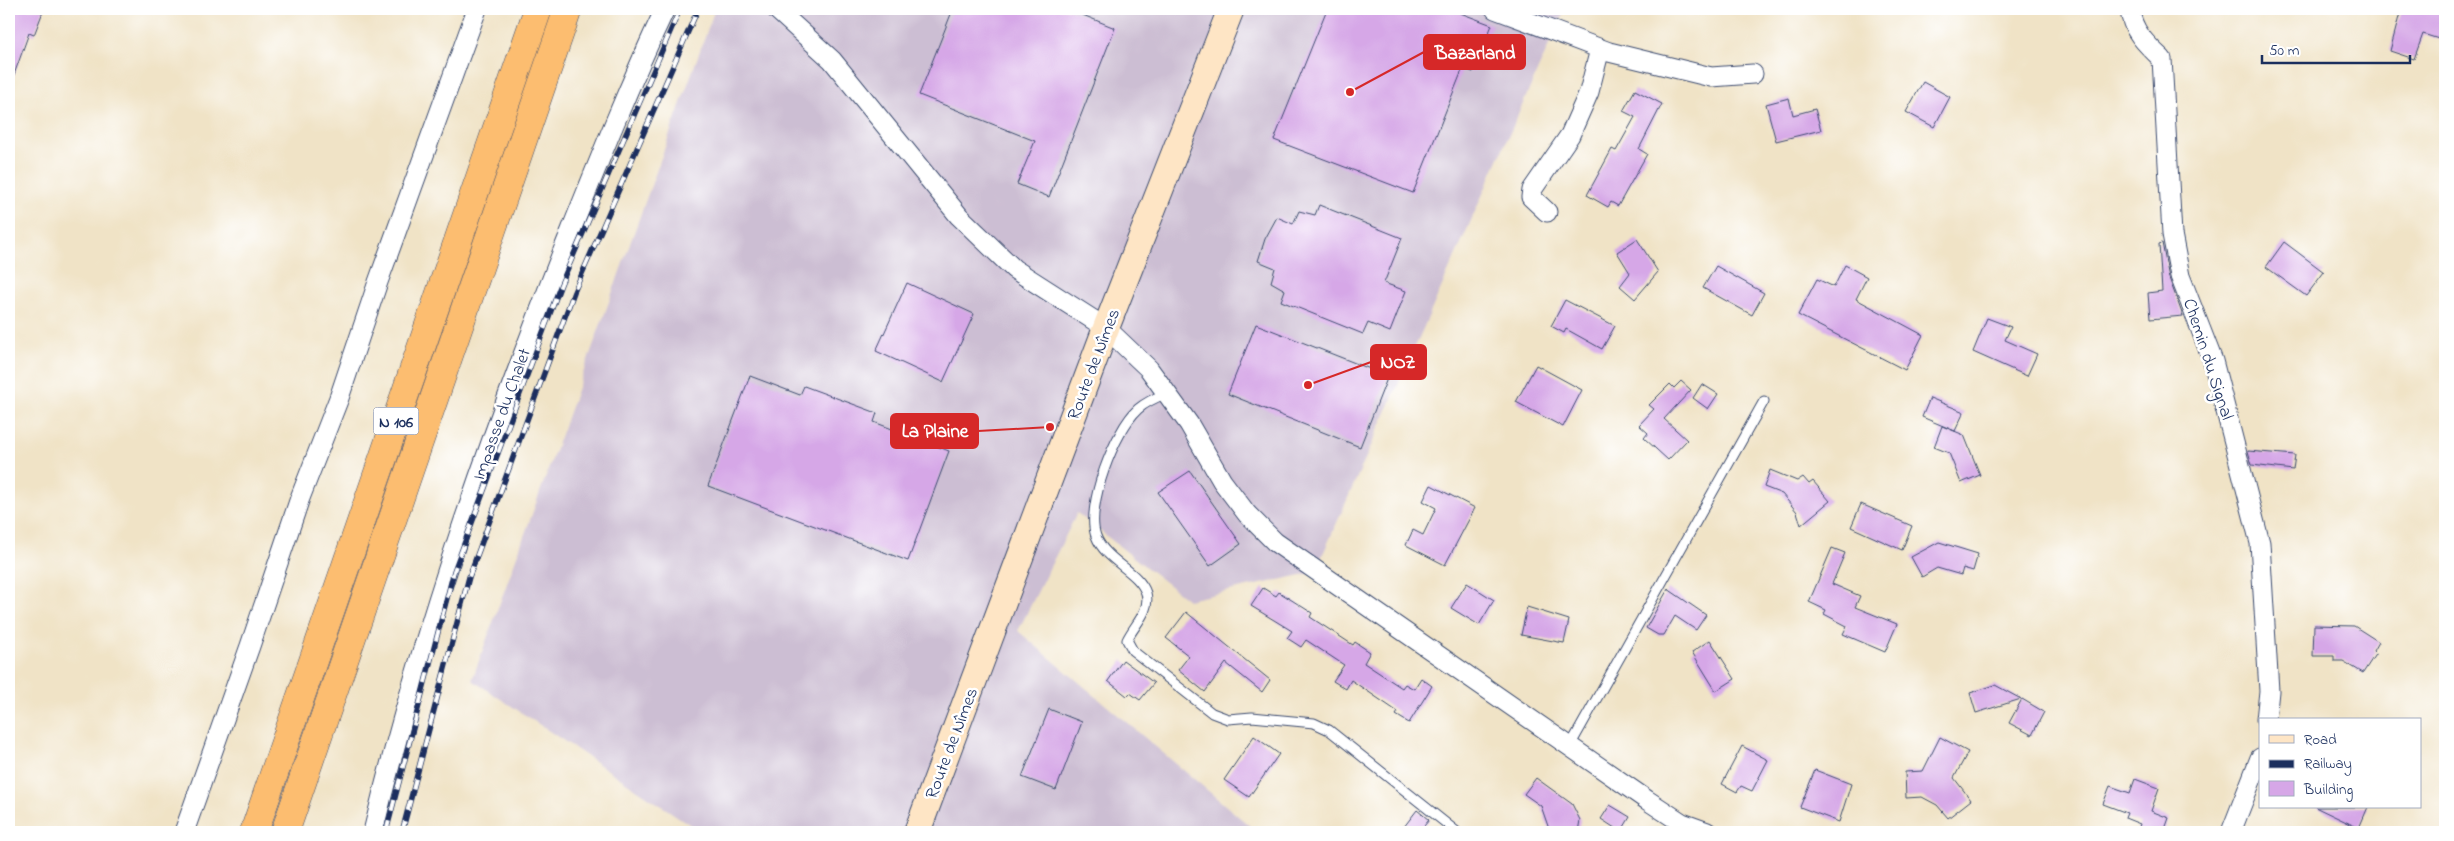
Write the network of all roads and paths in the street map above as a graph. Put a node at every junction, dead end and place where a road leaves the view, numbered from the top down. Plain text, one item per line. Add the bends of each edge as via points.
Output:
1 (477, 9) edge
2 (538, 9) edge
3 (568, 9) edge
4 (665, 9) edge
5 (776, 9) edge
6 (1231, 9) edge
7 (1495, 9) edge
8 (2130, 9) edge
9 (1600, 49) junction
10 (1753, 74) dead end
11 (1547, 212) dead end
12 (1106, 328) junction
13 (1168, 392) junction
14 (1764, 401) dead end
15 (2266, 718) edge
16 (1570, 746) junction
17 (2259, 761) edge
18 (184, 832) edge
19 (254, 832) edge
20 (285, 832) edge
21 (372, 832) edge
22 (917, 832) edge
23 (1457, 832) edge
24 (1707, 832) edge
25 (2231, 832) edge

1 - 18 street via 339,398 300,498
2 - 19 highway, N 106
3 - 20 highway, N 106
4 - 21 street, Impasse du Chalet via 602,152 533,324 478,476 391,756
5 - 12 street via 832,60 959,216 1000,256 1014,269
6 - 12 main road, Route de Nîmes
7 - 9 street
8 - 15 street, Chemin du Signal via 2131,21 2147,45 2162,59 2172,234 2180,276 2213,362 2260,543 2268,691
9 - 10 street via 1712,77
9 - 11 street via 1588,92 1570,135 1532,190 1532,197
12 - 13 street
12 - 22 main road, Route de Nîmes
13 - 16 street via 1246,514 1275,542
13 - 23 lane via 1137,410 1123,428 1099,482 1093,512 1095,536 1110,558 1138,580 1145,591 1147,603 1127,640 1133,651 1212,713 1228,719 1252,717 1314,723 1329,730
14 - 16 lane
16 - 24 street via 1682,823
17 - 25 street

